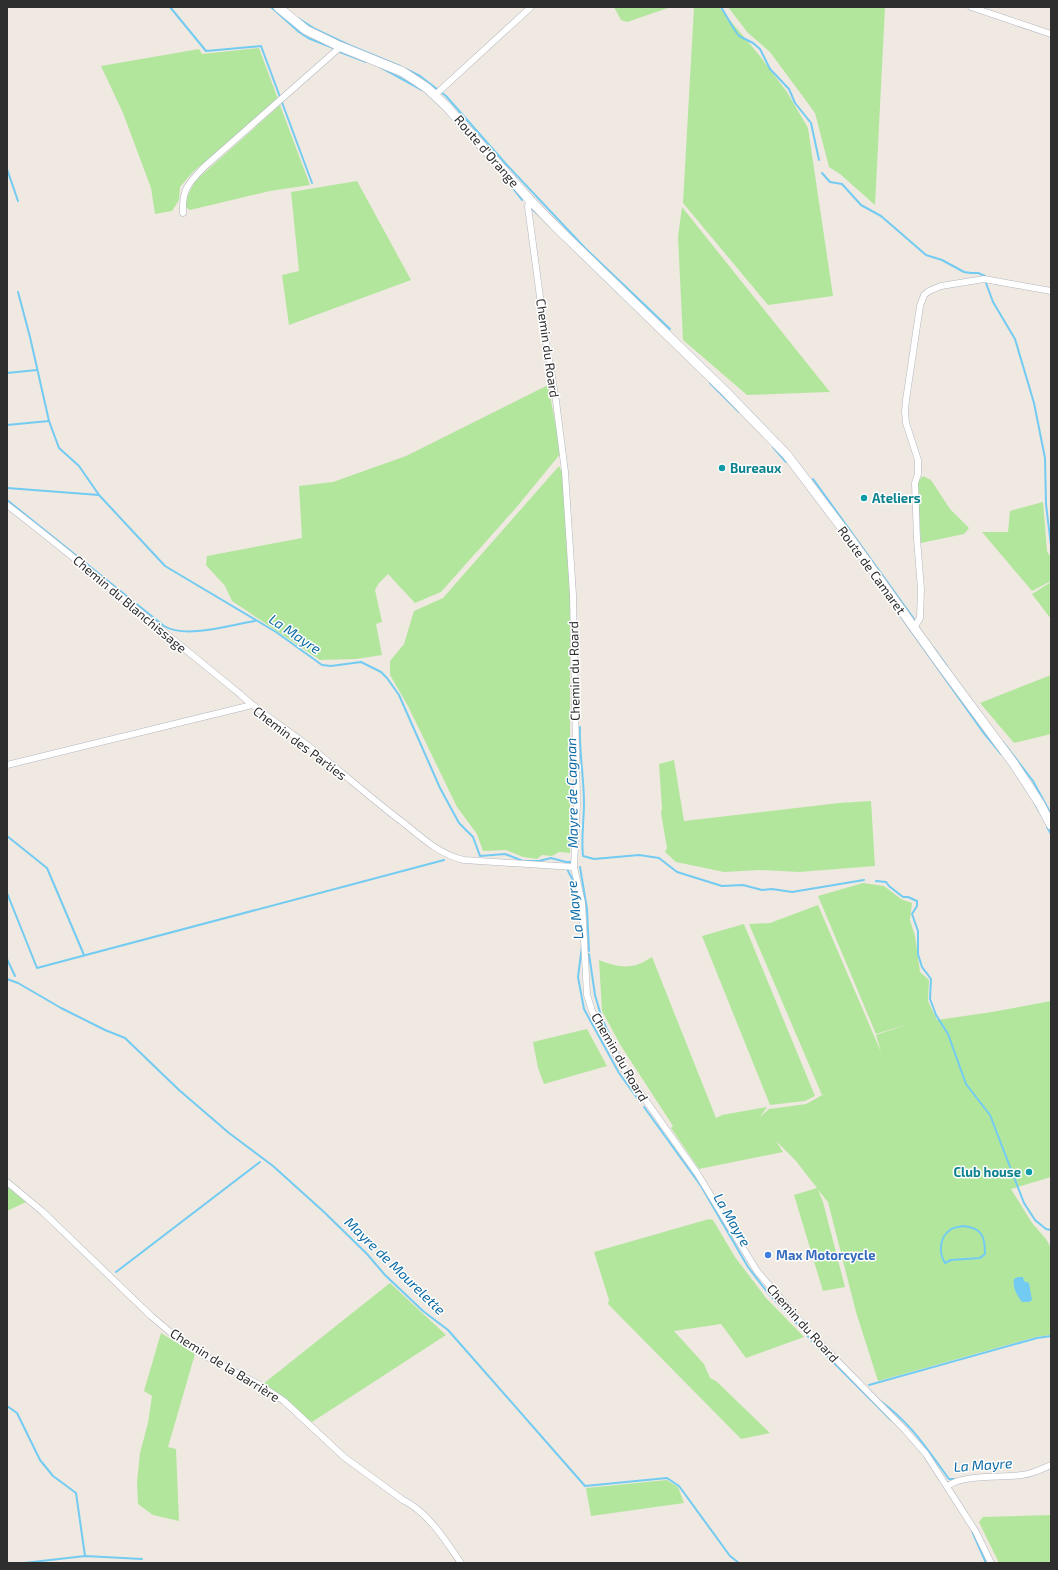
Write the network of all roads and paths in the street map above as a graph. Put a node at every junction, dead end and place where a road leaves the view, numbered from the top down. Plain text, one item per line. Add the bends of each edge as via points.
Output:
1 (278, 7) edge
2 (531, 7) edge
3 (971, 7) edge
4 (1051, 34) edge
5 (339, 46) junction
6 (435, 96) junction
7 (529, 199) junction
8 (183, 213) dead end
9 (1051, 291) edge
10 (668, 335) joint
11 (7, 505) edge
12 (914, 628) junction
13 (252, 705) junction
14 (7, 765) edge
15 (1051, 825) edge
16 (574, 867) junction
17 (7, 1182) edge
18 (1051, 1465) edge
19 (948, 1486) junction
20 (461, 1563) edge
21 (991, 1563) edge

1 - 5 main road, Route d'Orange via 306,30
2 - 6 street
3 - 4 street
5 - 6 main road, Route d'Orange via 403,72 416,79
5 - 8 street via 190,182 182,198
6 - 7 main road, Route d'Orange via 485,147
7 - 10 main road, Route d'Orange
7 - 16 street, Chemin du Roard via 546,342 564,458 570,532 578,804
9 - 12 street via 984,279 941,286 924,295 920,306 905,405 906,423 918,460 915,483 921,589 920,618
10 - 12 main road, Route de Camaret via 787,455
11 - 13 street, Chemin du Blanchissage via 83,564
12 - 15 main road, Route de Camaret via 1027,782
13 - 14 street, Chemin des Parties
13 - 16 street, Chemin des Parties via 303,742 436,849 464,860
16 - 19 street, Chemin du Roard via 582,903 587,995 592,1011 625,1071 697,1173 757,1272 813,1336 904,1429 926,1454
17 - 20 street, Chemin de la Barrière via 43,1212 150,1316 176,1337 284,1401 344,1457 412,1504 437,1528
18 - 19 street via 1031,1473 983,1477 955,1482
19 - 21 street, Chemin du Roard via 976,1532

